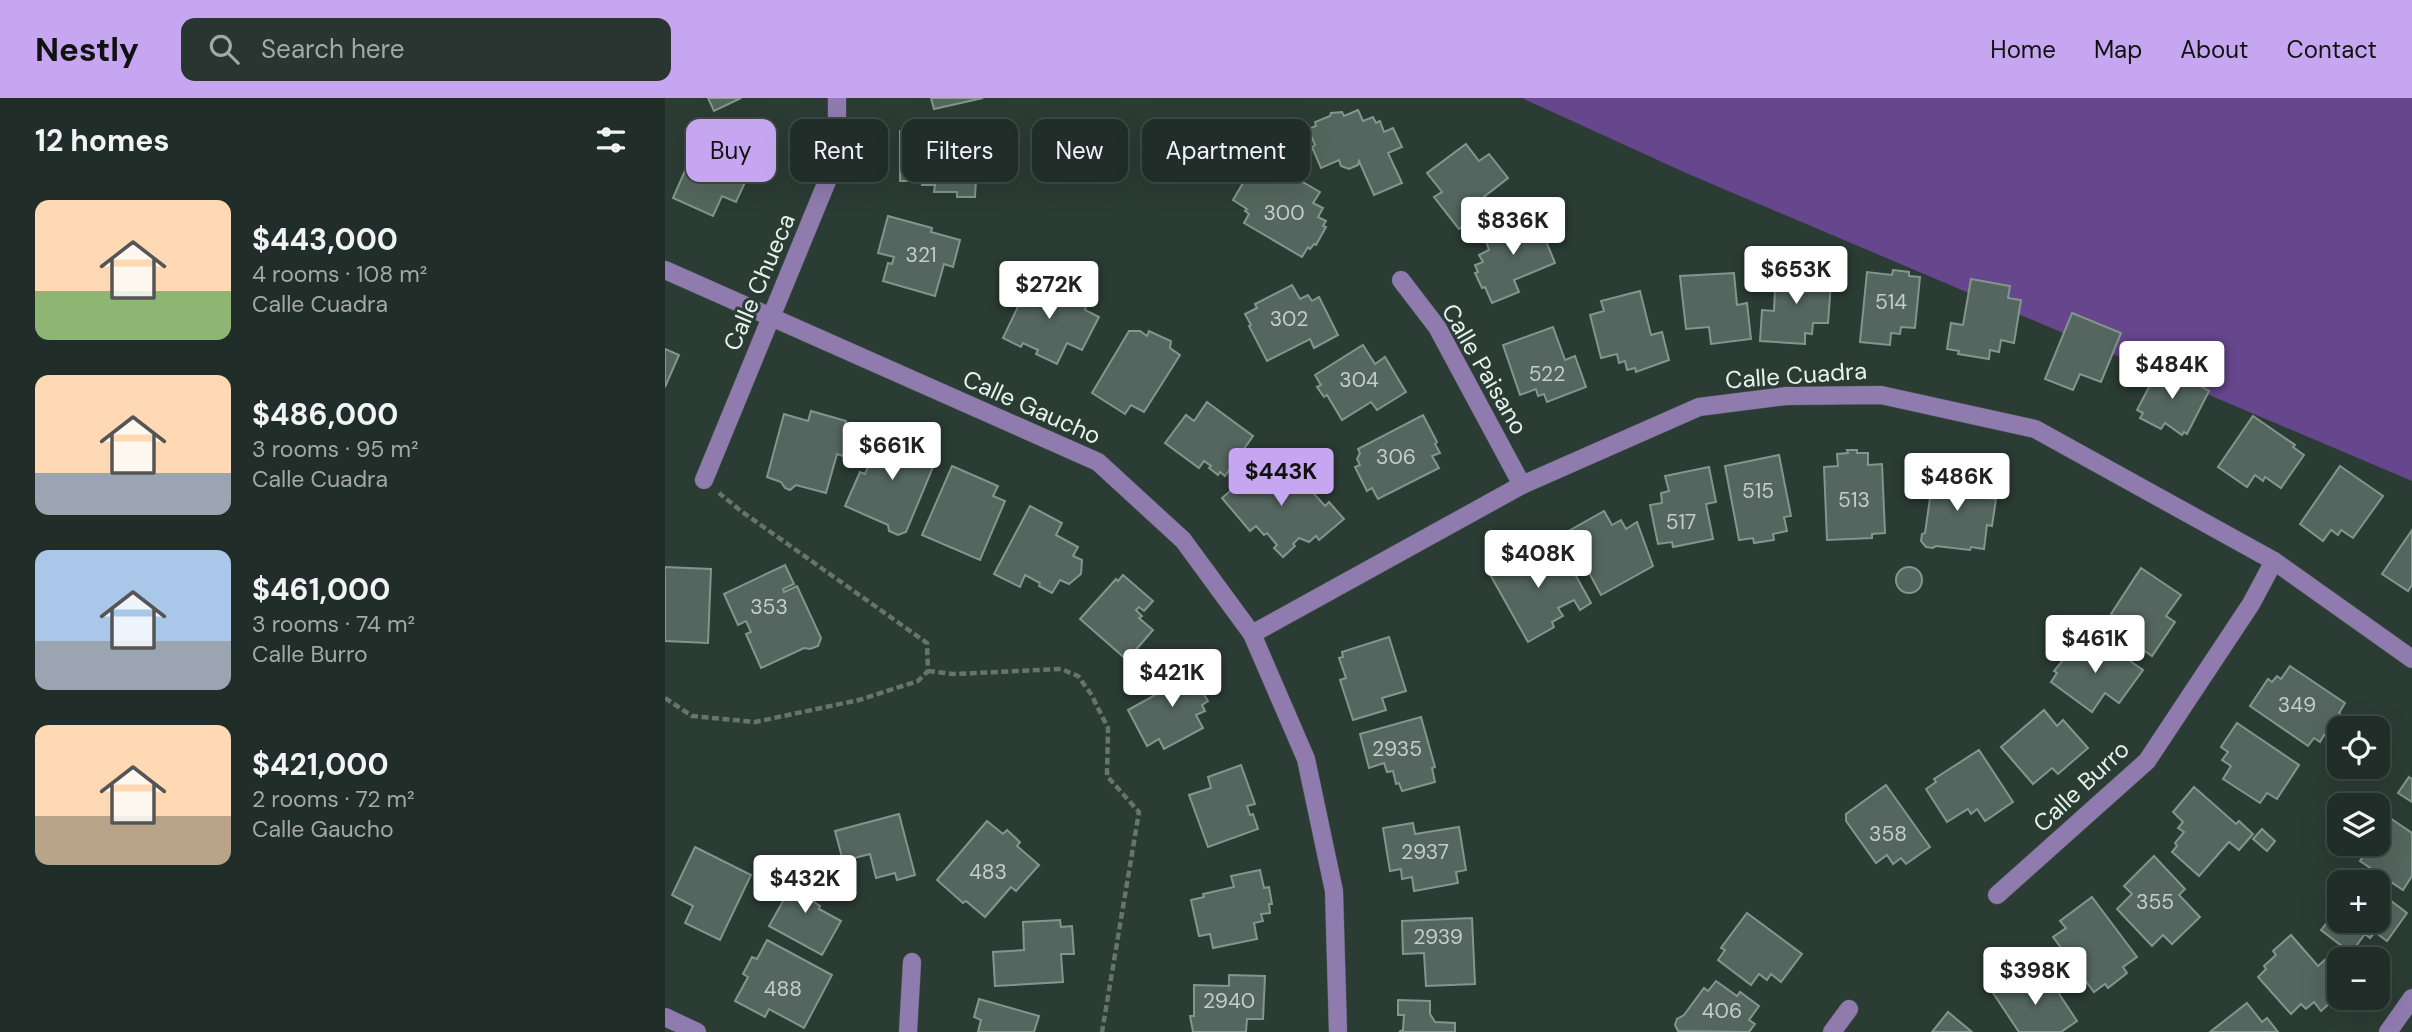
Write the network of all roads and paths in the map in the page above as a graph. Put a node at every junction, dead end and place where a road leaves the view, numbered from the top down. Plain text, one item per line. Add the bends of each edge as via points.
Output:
1 (837, 98) edge
2 (665, 270) edge
3 (1401, 280) dead end
4 (770, 316) junction
5 (704, 480) joint
6 (1522, 485) junction
7 (2274, 561) junction
8 (1252, 634) junction
9 (2412, 659) edge
10 (928, 671) junction
11 (665, 698) edge
12 (1997, 895) dead end
13 (912, 962) dead end
14 (2412, 998) edge
15 (1849, 1009) dead end
16 (665, 1017) edge
17 (697, 1032) edge
18 (908, 1032) edge
19 (1102, 1032) edge
20 (1338, 1032) edge
21 (1832, 1032) edge
22 (2388, 1032) edge

1 - 4 street, Calle Chueca via 837,157
2 - 4 street, Calle Gaucho
3 - 6 street, Calle Paisano via 1437,327
4 - 5 street, Calle Chueca
4 - 8 street, Calle Gaucho via 1098,462 1183,540
5 - 10 path via 741,512 927,642
6 - 7 street, Calle Cuadra via 1699,407 1786,396 1881,395 2035,429
6 - 8 street, Calle Cuadra
7 - 9 street, Calle Cuadra
7 - 12 street, Calle Burro via 2251,604 2147,761
8 - 20 street, Calle Gaucho via 1306,760 1334,891
10 - 11 path via 918,681 859,700 755,722 692,716
10 - 19 path via 1061,669 1078,676 1108,728 1107,776 1139,812
13 - 18 street
14 - 22 street
15 - 21 street
16 - 17 street

